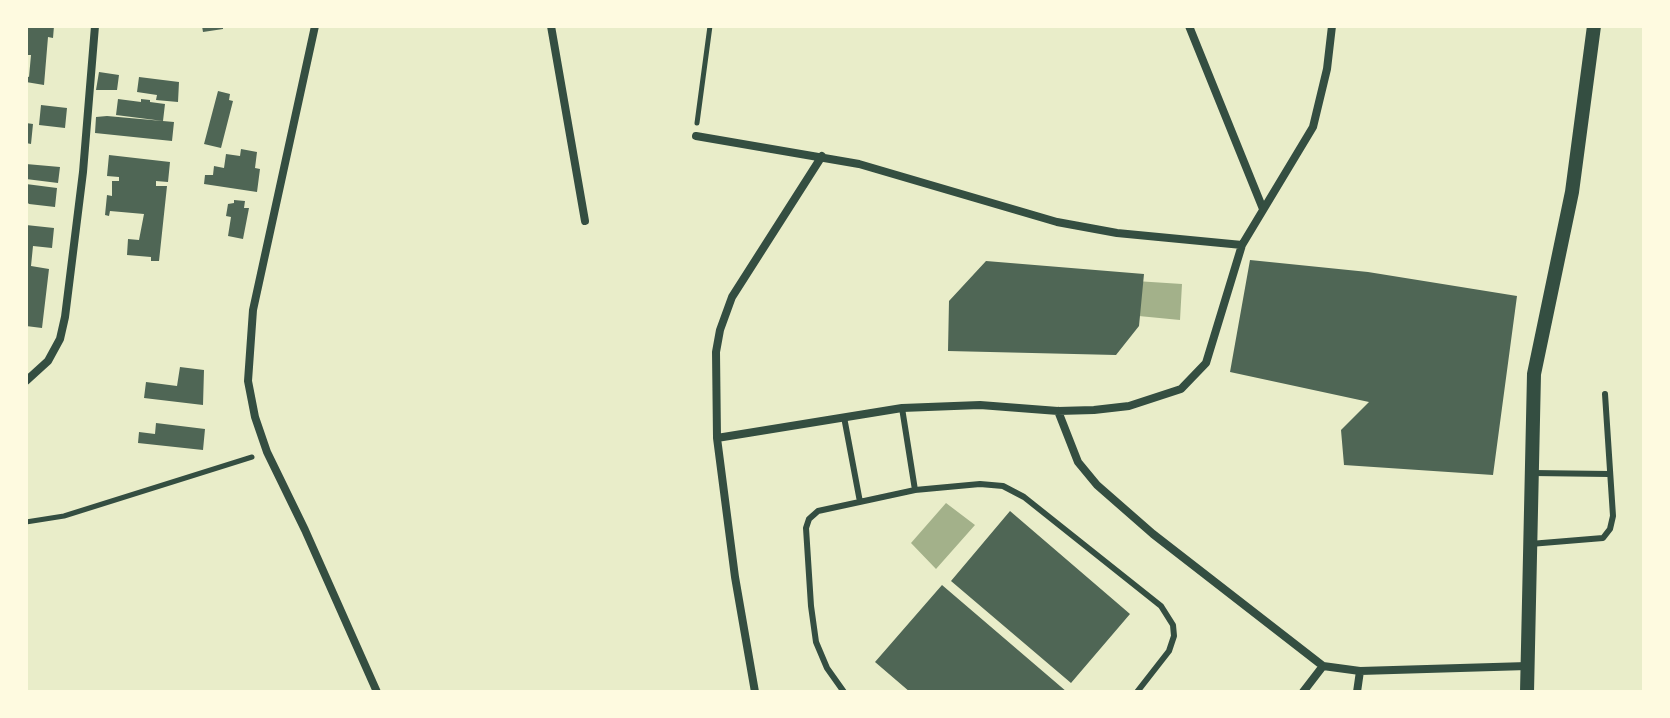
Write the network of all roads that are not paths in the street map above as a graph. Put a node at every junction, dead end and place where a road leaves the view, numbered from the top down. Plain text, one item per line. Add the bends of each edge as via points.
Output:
1 (95, 26) edge
2 (315, 26) edge
3 (551, 26) edge
4 (1189, 26) edge
5 (1332, 26) edge
6 (1594, 26) edge
7 (696, 136) road end
8 (822, 156) junction
9 (1263, 209) junction
10 (585, 221) dead end
11 (1242, 245) junction
12 (26, 381) edge
13 (1605, 394) dead end
14 (902, 408) junction
15 (1058, 411) junction
16 (844, 417) junction
17 (717, 438) junction
18 (1531, 473) junction
19 (1609, 474) junction
20 (915, 490) junction
21 (860, 502) junction
22 (1530, 544) junction
23 (1323, 666) junction
24 (1527, 666) junction
25 (1360, 671) junction
26 (377, 692) edge
27 (755, 692) edge
28 (844, 692) edge
29 (1137, 692) edge
30 (1303, 692) edge
31 (1357, 692) edge
32 (1527, 692) edge

1 - 12 street via 65,317 48,361
2 - 26 street via 262,264 248,381 267,452
3 - 10 street
4 - 9 street
5 - 9 street via 1313,127
6 - 18 street via 1572,192 1534,374
7 - 8 street
8 - 11 street via 1057,222
8 - 17 street via 732,297 716,352
9 - 11 street
11 - 15 street via 1206,363 1181,389 1129,406
13 - 19 lane
14 - 15 street via 980,405
14 - 16 street
14 - 20 lane
15 - 23 street via 1078,462 1097,485
16 - 17 street
16 - 21 lane
17 - 27 street
18 - 19 lane
18 - 22 street
19 - 22 lane via 1613,516 1603,538
20 - 21 lane
20 - 29 lane via 1003,486 1161,606 1174,636 1169,651
21 - 28 lane via 818,511 806,528 816,642
22 - 24 street
23 - 25 street
23 - 30 street
24 - 25 street
24 - 32 street
25 - 31 street

